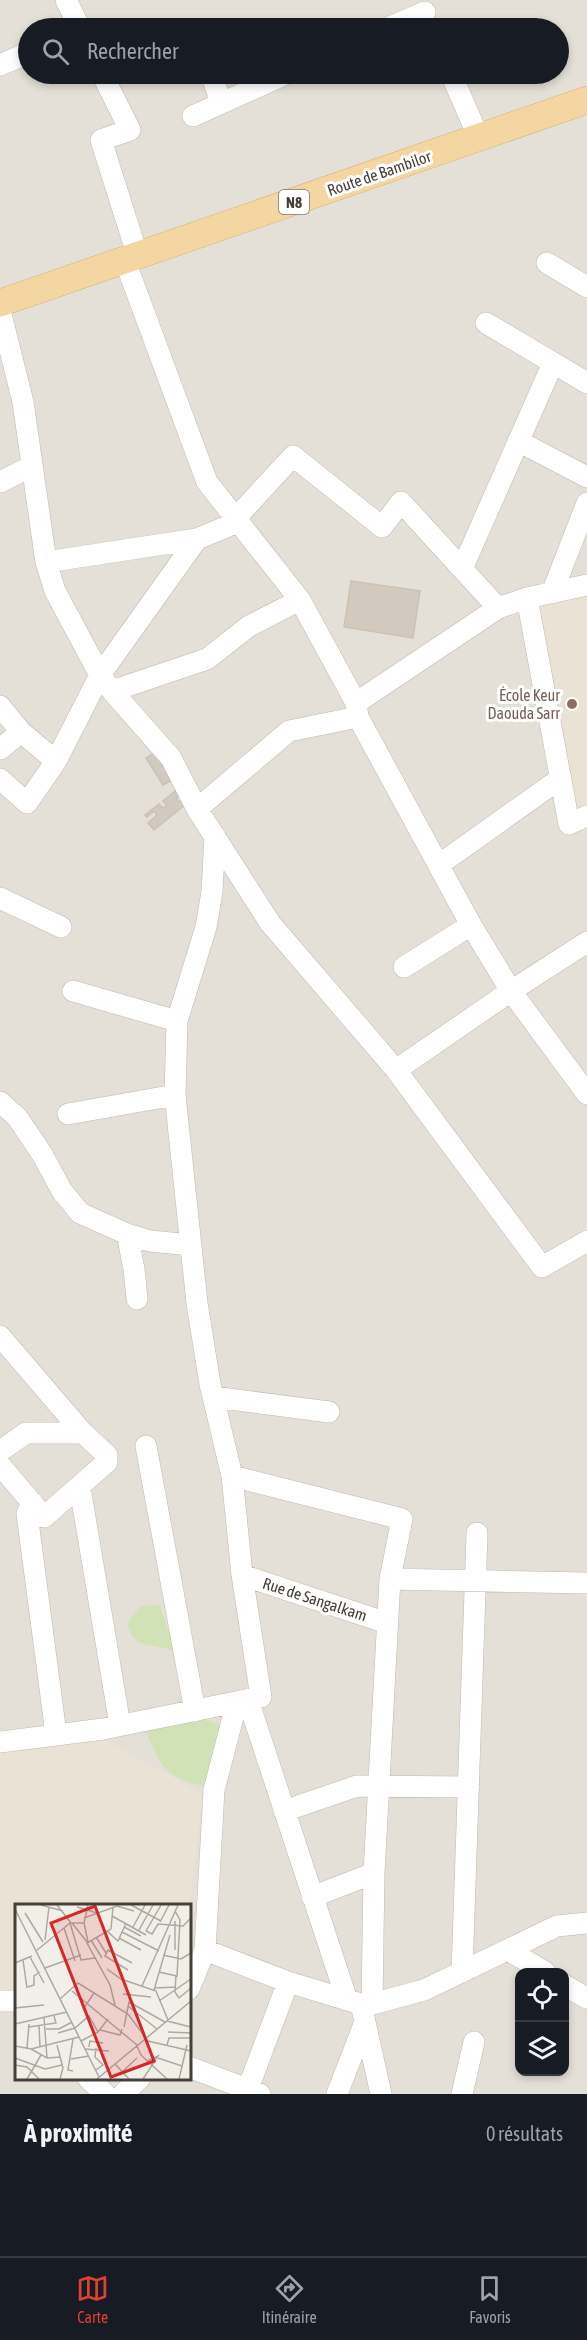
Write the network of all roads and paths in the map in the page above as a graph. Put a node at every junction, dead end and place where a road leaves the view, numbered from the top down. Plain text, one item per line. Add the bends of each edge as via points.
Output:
1 (66, 0) edge
2 (75, 18) edge
3 (18, 57) edge
4 (0, 65) edge
5 (107, 84) edge
6 (215, 84) edge
7 (263, 84) edge
8 (455, 84) edge
9 (587, 100) edge
10 (221, 102) junction
11 (193, 116) dead end
12 (479, 138) junction
13 (132, 259) junction
14 (547, 263) dead end
15 (587, 287) edge
16 (0, 303) edge
17 (0, 310) edge
18 (486, 323) dead end
19 (553, 363) junction
20 (587, 383) edge
21 (518, 441) junction
22 (32, 466) junction
23 (587, 477) edge
24 (0, 482) edge
25 (587, 503) edge
26 (237, 520) junction
27 (196, 539) junction
28 (46, 562) junction
29 (462, 569) junction
30 (587, 585) edge
31 (552, 593) junction
32 (527, 598) junction
33 (300, 600) junction
34 (498, 608) junction
35 (106, 683) junction
36 (0, 706) edge
37 (357, 710) junction
38 (21, 732) junction
39 (0, 749) edge
40 (56, 761) junction
41 (561, 778) junction
42 (0, 779) edge
43 (197, 809) junction
44 (587, 816) edge
45 (215, 836) junction
46 (440, 864) junction
47 (0, 898) edge
48 (471, 925) junction
49 (61, 927) dead end
50 (587, 942) edge
51 (404, 967) dead end
52 (73, 991) dead end
53 (511, 991) junction
54 (177, 1021) junction
55 (396, 1070) junction
56 (587, 1094) edge
57 (175, 1095) junction
58 (0, 1102) edge
59 (68, 1114) dead end
60 (127, 1234) junction
61 (587, 1241) edge
62 (190, 1245) junction
63 (137, 1299) dead end
64 (0, 1336) edge
65 (213, 1397) junction
66 (329, 1412) dead end
67 (83, 1433) junction
68 (147, 1446) dead end
69 (0, 1451) edge
70 (0, 1465) edge
71 (232, 1476) junction
72 (80, 1488) junction
73 (32, 1502) junction
74 (477, 1533) dead end
75 (242, 1575) junction
76 (390, 1579) junction
77 (476, 1581) junction
78 (587, 1583) edge
79 (387, 1623) junction
80 (243, 1701) junction
81 (195, 1711) junction
82 (120, 1725) junction
83 (56, 1734) junction
84 (0, 1742) edge
85 (379, 1786) junction
86 (468, 1787) junction
87 (284, 1811) junction
88 (374, 1873) junction
89 (312, 1897) junction
90 (587, 1923) edge
91 (205, 1950) junction
92 (508, 1950) junction
93 (538, 1968) edge
94 (462, 1972) junction
95 (288, 1982) junction
96 (190, 1987) edge
97 (569, 1988) edge
98 (587, 1998) edge
99 (361, 2007) junction
100 (474, 2042) dead end
101 (190, 2067) edge
102 (88, 2079) edge
103 (139, 2079) edge
104 (251, 2092) edge
105 (105, 2094) edge
106 (123, 2094) edge
107 (337, 2094) edge
108 (381, 2094) edge
109 (462, 2094) edge

1 - 2 street
3 - 4 street
5 - 13 street via 130,130 101,140
6 - 10 street
7 - 10 street
8 - 12 street
9 - 12 main road, Route de Bambilor / N8
10 - 11 street
12 - 13 main road, Route de Bambilor / N8
13 - 16 main road, Route de Bambilor / N8
13 - 26 street via 207,482
14 - 15 street
17 - 22 street via 23,402
18 - 19 street
19 - 20 street
19 - 21 street
21 - 23 street
21 - 29 street
22 - 24 street
22 - 28 street
25 - 31 street
26 - 27 street
26 - 29 street via 293,456 382,527 401,502
26 - 33 street
27 - 28 street
27 - 35 street
28 - 35 street via 55,591
29 - 34 street
30 - 31 street
31 - 32 street
32 - 34 street
32 - 41 street
33 - 35 street via 249,626 207,659
33 - 37 street
34 - 37 street
35 - 40 street
35 - 43 street via 171,758
36 - 38 street
37 - 43 street via 289,731
37 - 46 street
38 - 39 street
38 - 40 street
40 - 42 street via 27,803
41 - 44 street via 569,824
41 - 46 street
43 - 45 street
45 - 54 street via 206,927
45 - 55 street via 270,923
46 - 48 street
47 - 49 street
48 - 51 street
48 - 53 street
50 - 53 street
52 - 54 street
53 - 55 street
53 - 56 street
54 - 57 street
55 - 61 street via 542,1267
57 - 59 street
57 - 62 street
58 - 60 street via 17,1118 80,1213
60 - 62 street
60 - 63 street
62 - 65 street
64 - 67 street
65 - 66 street
65 - 71 street
67 - 69 street via 26,1433
67 - 72 street via 107,1455 107,1462
68 - 81 street
70 - 73 street
71 - 75 street
71 - 76 street via 402,1519
72 - 73 street via 44,1517
72 - 82 street
73 - 83 street via 27,1514
74 - 77 street
75 - 79 street, Rue de Sangalkam
75 - 80 street via 261,1697
76 - 77 street
76 - 79 street
77 - 78 street
77 - 86 street
79 - 85 street
80 - 81 street
80 - 87 street
80 - 91 street via 214,1790
81 - 82 street
82 - 83 street
83 - 84 street
85 - 86 street
85 - 87 street via 357,1786
85 - 88 street
86 - 94 street
87 - 89 street
88 - 89 street
88 - 99 street
89 - 99 street
90 - 92 street via 557,1926
91 - 95 street
91 - 96 street
92 - 93 street
92 - 94 street
94 - 99 street via 424,1990
95 - 99 street
95 - 104 street
97 - 98 street
99 - 107 street
99 - 108 street
100 - 109 street
101 - 104 street
102 - 105 street
103 - 106 street

